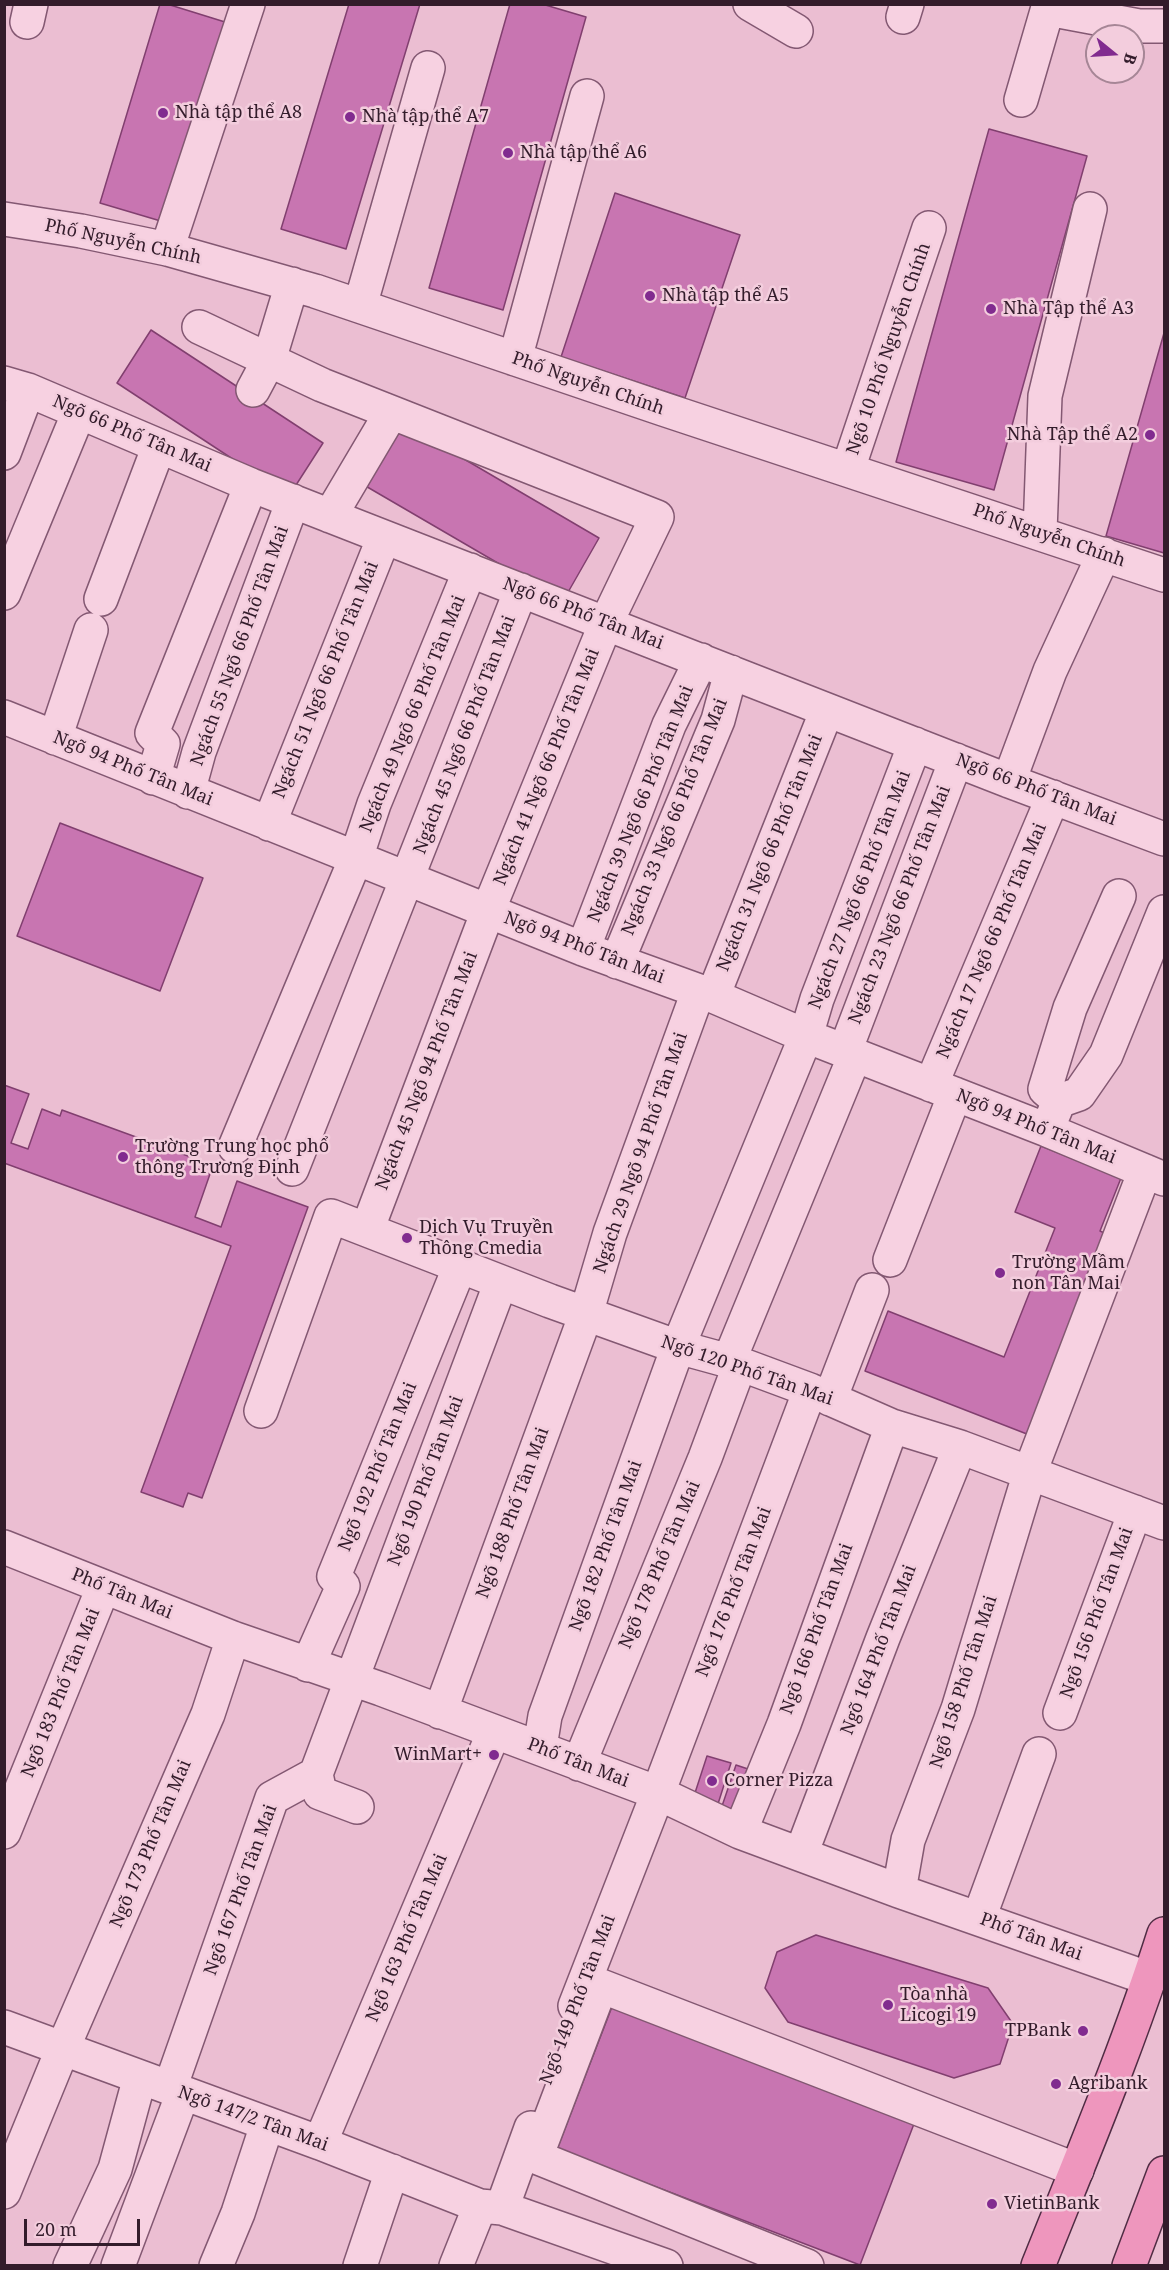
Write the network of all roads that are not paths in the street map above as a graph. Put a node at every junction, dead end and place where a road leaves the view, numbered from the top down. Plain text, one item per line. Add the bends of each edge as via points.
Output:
1 (248, 4) edge
2 (750, 4) edge
3 (1049, 7) edge
4 (1164, 26) edge
5 (796, 32) dead end
6 (428, 68) dead end
7 (587, 96) dead end
8 (1022, 100) dead end
9 (1090, 209) dead end
10 (4, 219) edge
11 (929, 228) dead end
12 (166, 249) junction
13 (292, 284) junction
14 (360, 306) junction
15 (199, 327) dead end
16 (515, 359) junction
17 (269, 360) junction
18 (16, 386) edge
19 (253, 390) dead end
20 (79, 412) junction
21 (391, 413) junction
22 (159, 446) junction
23 (4, 453) edge
24 (848, 469) junction
25 (251, 485) junction
26 (293, 501) junction
27 (330, 516) junction
28 (1040, 532) junction
29 (384, 537) junction
30 (1104, 554) junction
31 (470, 570) junction
32 (1164, 575) edge
33 (521, 590) junction
34 (4, 593) edge
35 (101, 599) dead end
36 (606, 623) junction
37 (91, 630) dead end
38 (701, 660) junction
39 (731, 672) junction
40 (827, 710) junction
41 (4, 717) edge
42 (55, 738) junction
43 (915, 744) junction
44 (956, 760) junction
45 (153, 778) junction
46 (1009, 781) junction
47 (188, 792) junction
48 (1053, 797) junction
49 (269, 824) junction
50 (1164, 839) edge
51 (356, 858) junction
52 (408, 879) junction
53 (1119, 896) dead end
54 (488, 911) junction
55 (1164, 912) edge
56 (583, 949) junction
57 (617, 962) junction
58 (706, 994) junction
59 (806, 1036) junction
60 (850, 1053) junction
61 (943, 1089) junction
62 (1053, 1115) junction
63 (235, 1146) dead end
64 (292, 1169) dead end
65 (1158, 1173) edge
66 (367, 1230) junction
67 (890, 1260) dead end
68 (460, 1266) junction
69 (501, 1282) junction
70 (872, 1290) dead end
71 (586, 1314) junction
72 (678, 1347) junction
73 (734, 1363) junction
74 (820, 1394) junction
75 (261, 1411) dead end
76 (892, 1426) junction
77 (960, 1446) junction
78 (1030, 1472) junction
79 (1150, 1518) edge
80 (4, 1547) edge
81 (104, 1588) junction
82 (233, 1638) junction
83 (308, 1665) junction
84 (351, 1680) junction
85 (440, 1712) junction
86 (1060, 1713) dead end
87 (494, 1732) junction
88 (540, 1747) junction
89 (1039, 1754) dead end
90 (579, 1764) junction
91 (316, 1774) junction
92 (658, 1793) junction
93 (357, 1807) dead end
94 (4, 1832) edge
95 (740, 1832) junction
96 (801, 1854) junction
97 (899, 1891) junction
98 (979, 1918) junction
99 (1164, 1935) edge
100 (1157, 1982) edge
101 (4, 2027) edge
102 (63, 2048) junction
103 (140, 2077) junction
104 (177, 2091) junction
105 (267, 2125) junction
106 (320, 2144) junction
107 (1077, 2170) junction
108 (392, 2171) junction
109 (1164, 2173) edge
110 (4, 2192) edge
111 (491, 2207) junction
112 (598, 2254) edge
113 (70, 2265) edge
114 (118, 2265) edge
115 (216, 2265) edge
116 (360, 2265) edge
117 (456, 2265) edge
118 (666, 2265) edge
119 (807, 2265) edge
120 (1038, 2265) edge
121 (1129, 2265) edge

1 - 12 street
2 - 5 street
3 - 4 street via 1139,26
3 - 8 street
6 - 14 street
7 - 16 street
9 - 28 street via 1045,396
10 - 12 street, Phố Nguyễn Chính
11 - 24 street, Ngõ 10 Phố Nguyễn Chính
12 - 13 street, Phố Nguyễn Chính
13 - 14 street, Phố Nguyễn Chính
13 - 17 street
14 - 16 street, Phố Nguyễn Chính
15 - 17 street
16 - 24 street, Phố Nguyễn Chính
17 - 19 street
17 - 21 street
18 - 20 street, Ngõ 66 Phố Tân Mai
18 - 23 street
20 - 22 street, Ngõ 66 Phố Tân Mai
20 - 34 street
21 - 27 street
21 - 36 street, Ngách 41 Ngõ 66 Phố Tân Mai via 657,517
22 - 25 street, Ngõ 66 Phố Tân Mai
22 - 35 street
24 - 28 street, Phố Nguyễn Chính
25 - 26 street, Ngõ 66 Phố Tân Mai
25 - 45 street via 152,733 163,744
26 - 27 street, Ngõ 66 Phố Tân Mai
26 - 47 street, Ngách 55 Ngõ 66 Phố Tân Mai via 199,752
27 - 29 street, Ngõ 66 Phố Tân Mai
28 - 30 street, Phố Nguyễn Chính
29 - 31 street, Ngõ 66 Phố Tân Mai
29 - 49 street, Ngách 51 Ngõ 66 Phố Tân Mai
30 - 32 street, Phố Nguyễn Chính
30 - 46 street via 1050,671
31 - 33 street, Ngõ 66 Phố Tân Mai
31 - 51 street, Ngách 49 Ngõ 66 Phố Tân Mai via 374,804
33 - 36 street, Ngõ 66 Phố Tân Mai
33 - 52 street, Ngách 45 Ngõ 66 Phố Tân Mai
36 - 38 street, Ngõ 66 Phố Tân Mai
36 - 54 street, Ngách 41 Ngõ 66 Phố Tân Mai
37 - 42 street
38 - 39 street, Ngõ 66 Phố Tân Mai
38 - 56 street, Ngách 39 Ngõ 66 Phố Tân Mai via 669,725
39 - 40 street, Ngõ 66 Phố Tân Mai
39 - 57 street, Ngách 33 Ngõ 66 Phố Tân Mai via 718,720
40 - 43 street, Ngõ 66 Phố Tân Mai
40 - 58 street, Ngách 31 Ngõ 66 Phố Tân Mai
41 - 42 street, Ngõ 94 Phố Tân Mai
42 - 45 street, Ngõ 94 Phố Tân Mai
43 - 44 street, Ngõ 66 Phố Tân Mai
43 - 59 street, Ngách 27 Ngõ 66 Phố Tân Mai
44 - 46 street, Ngõ 66 Phố Tân Mai
44 - 60 street, Ngách 23 Ngõ 66 Phố Tân Mai
45 - 47 street, Ngõ 94 Phố Tân Mai
46 - 48 street, Ngõ 66 Phố Tân Mai
47 - 49 street, Ngõ 94 Phố Tân Mai
48 - 50 street, Ngõ 66 Phố Tân Mai
48 - 61 street, Ngách 17 Ngõ 66 Phố Tân Mai
49 - 51 street, Ngõ 94 Phố Tân Mai
51 - 52 street, Ngõ 94 Phố Tân Mai
51 - 63 street, Ngách 49 Ngõ 66 Phố Tân Mai
52 - 54 street, Ngõ 94 Phố Tân Mai
52 - 64 street, Ngách 45 Ngõ 66 Phố Tân Mai
53 - 62 street via 1070,1008 1045,1089
54 - 56 street, Ngõ 94 Phố Tân Mai
54 - 66 street, Ngách 45 Ngõ 94 Phố Tân Mai
55 - 62 street via 1106,1055 1079,1094
56 - 57 street, Ngõ 94 Phố Tân Mai
57 - 58 street, Ngõ 94 Phố Tân Mai
58 - 59 street, Ngõ 94 Phố Tân Mai
58 - 71 street, Ngách 29 Ngõ 94 Phố Tân Mai via 610,1233
59 - 60 street, Ngõ 94 Phố Tân Mai
59 - 72 street, Ngách 27 Ngõ 66 Phố Tân Mai
60 - 61 street, Ngõ 94 Phố Tân Mai
60 - 73 street, Ngách 23 Ngõ 66 Phố Tân Mai
61 - 62 street, Ngõ 94 Phố Tân Mai
61 - 67 street, Ngách 17 Ngõ 66 Phố Tân Mai
62 - 65 street, Ngõ 94 Phố Tân Mai
65 - 78 street, Ngõ 158 Phố Tân Mai
66 - 68 street, Ngõ 120 Phố Tân Mai
66 - 75 street, Ngõ 120 Phố Tân Mai via 331,1216
68 - 69 street, Ngõ 120 Phố Tân Mai
68 - 83 street, Ngõ 192 Phố Tân Mai via 334,1576 343,1586
69 - 71 street, Ngõ 120 Phố Tân Mai
69 - 84 street, Ngõ 190 Phố Tân Mai
70 - 74 street, Ngõ 176 Phố Tân Mai
71 - 72 street, Ngõ 120 Phố Tân Mai
71 - 85 street, Ngõ 188 Phố Tân Mai
72 - 73 street, Ngõ 120 Phố Tân Mai
72 - 88 street, Ngõ 182 Phố Tân Mai via 545,1716
73 - 74 street, Ngõ 120 Phố Tân Mai
73 - 90 street, Ngõ 178 Phố Tân Mai via 705,1458
74 - 76 street, Ngõ 120 Phố Tân Mai
74 - 92 street, Ngõ 176 Phố Tân Mai
76 - 77 street, Ngõ 120 Phố Tân Mai
76 - 95 street, Ngõ 166 Phố Tân Mai via 784,1724
77 - 78 street, Ngõ 120 Phố Tân Mai
77 - 96 street, Ngõ 164 Phố Tân Mai
78 - 79 street, Ngõ 120 Phố Tân Mai
78 - 97 street, Ngõ 158 Phố Tân Mai via 958,1709 908,1840
79 - 86 street, Ngõ 156 Phố Tân Mai
80 - 81 street, Phố Tân Mai
81 - 82 street, Phố Tân Mai
81 - 94 street, Ngõ 183 Phố Tân Mai
82 - 83 street, Phố Tân Mai
82 - 102 street, Ngõ 173 Phố Tân Mai via 208,1714
83 - 84 street, Phố Tân Mai
84 - 85 street, Phố Tân Mai
84 - 91 street
85 - 87 street, Phố Tân Mai
87 - 88 street, Phố Tân Mai
87 - 106 street, Ngõ 163 Phố Tân Mai
88 - 90 street, Phố Tân Mai
89 - 98 street
90 - 92 street, Phố Tân Mai
91 - 93 street via 320,1793
91 - 104 street, Ngõ 167 Phố Tân Mai via 272,1798
92 - 95 street, Phố Tân Mai
92 - 111 street, Ngõ 149 Phố Tân Mai
95 - 96 street, Phố Tân Mai
96 - 97 street, Phố Tân Mai
97 - 98 street, Phố Tân Mai
98 - 100 street, Phố Tân Mai
99 - 100 main road
100 - 107 main road
101 - 102 street, Ngõ 147/2 Tân Mai
102 - 103 street, Ngõ 147/2 Tân Mai
102 - 110 street, Ngõ 173 Phố Tân Mai
103 - 104 street, Ngõ 147/2 Tân Mai
103 - 113 street via 115,2169
104 - 105 street, Ngõ 147/2 Tân Mai
104 - 114 street, Ngõ 167 Phố Tân Mai
105 - 106 street, Ngõ 147/2 Tân Mai
105 - 115 street
106 - 108 street, Ngõ 147/2 Tân Mai
107 - 119 street via 601,1986 536,2157
107 - 120 main road
108 - 111 street, Ngõ 147/2 Tân Mai
108 - 116 street
109 - 121 main road
111 - 112 street, Ngõ 147/2 Tân Mai
111 - 117 street, Ngõ 149 Phố Tân Mai
112 - 118 street, Ngõ 147/2 Tân Mai

